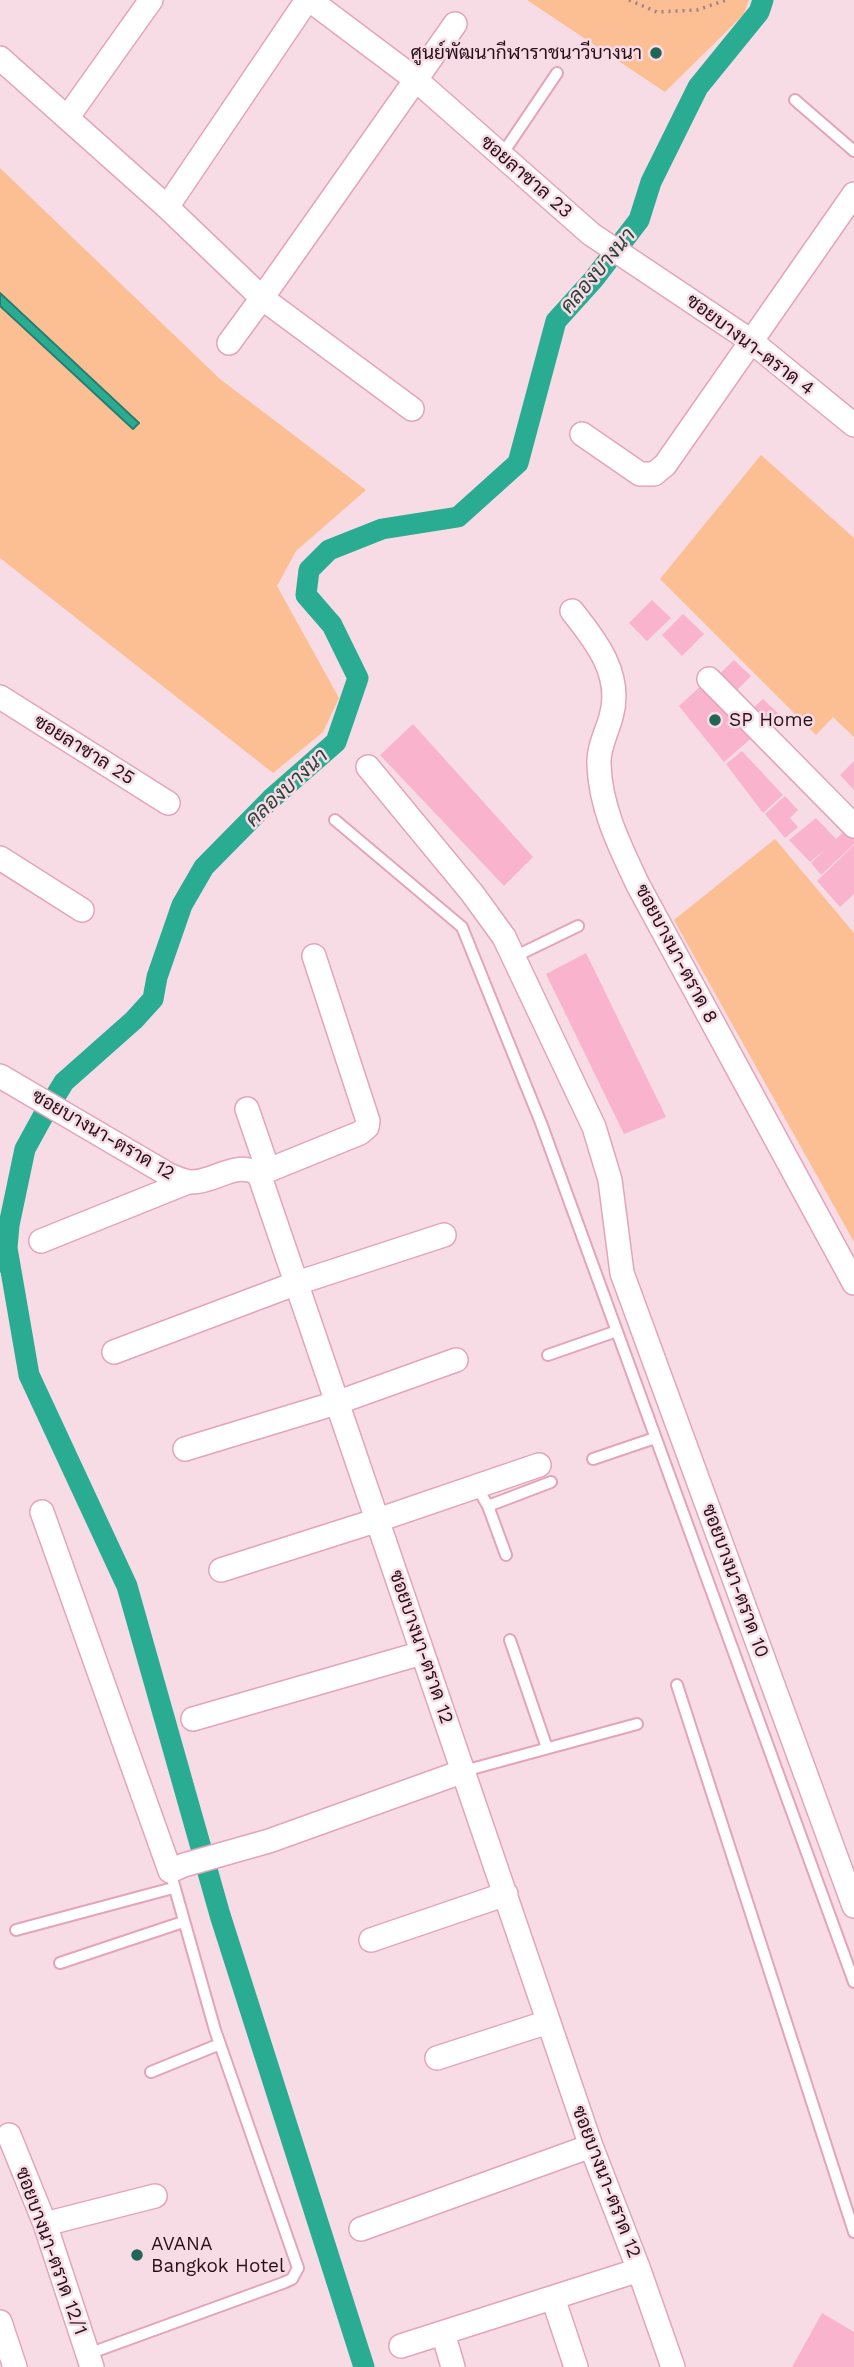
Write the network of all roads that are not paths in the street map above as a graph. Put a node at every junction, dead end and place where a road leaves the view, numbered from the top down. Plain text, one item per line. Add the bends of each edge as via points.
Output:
1 (151, 0) edge
2 (308, 0) edge
3 (455, 24) dead end
4 (0, 58) edge
5 (557, 73) dead end
6 (415, 79) junction
7 (795, 100) dead end
8 (67, 118) junction
9 (854, 151) edge
10 (501, 156) junction
11 (854, 194) edge
12 (167, 207) junction
13 (644, 268) joint
14 (262, 298) junction
15 (751, 341) junction
16 (229, 343) dead end
17 (412, 409) dead end
18 (854, 425) edge
19 (582, 434) dead end
20 (572, 611) dead end
21 (709, 679) dead end
22 (0, 697) edge
23 (368, 766) dead end
24 (168, 803) dead end
25 (335, 820) dead end
26 (854, 826) edge
27 (0, 858) edge
28 (82, 910) dead end
29 (578, 926) dead end
30 (314, 956) dead end
31 (514, 957) junction
32 (0, 1076) edge
33 (247, 1109) dead end
34 (263, 1172) junction
35 (188, 1182) junction
36 (444, 1235) dead end
37 (41, 1241) dead end
38 (297, 1283) junction
39 (854, 1283) edge
40 (618, 1331) junction
41 (114, 1352) dead end
42 (548, 1355) dead end
43 (456, 1360) dead end
44 (336, 1403) junction
45 (656, 1438) junction
46 (185, 1449) dead end
47 (593, 1459) dead end
48 (545, 1474) dead end
49 (482, 1497) junction
50 (41, 1511) dead end
51 (377, 1520) junction
52 (506, 1555) dead end
53 (221, 1570) dead end
54 (510, 1640) dead end
55 (422, 1653) junction
56 (677, 1685) dead end
57 (193, 1719) dead end
58 (637, 1724) dead end
59 (547, 1748) junction
60 (464, 1771) junction
61 (176, 1875) junction
62 (506, 1894) junction
63 (854, 1906) edge
64 (183, 1922) junction
65 (16, 1930) dead end
66 (371, 1940) dead end
67 (60, 1963) dead end
68 (854, 1982) edge
69 (548, 2022) junction
70 (220, 2044) junction
71 (437, 2058) dead end
72 (151, 2072) dead end
73 (9, 2134) dead end
74 (591, 2146) junction
75 (155, 2196) dead end
76 (45, 2224) junction
77 (361, 2229) dead end
78 (854, 2232) edge
79 (639, 2270) junction
80 (553, 2298) junction
81 (0, 2322) edge
82 (443, 2333) junction
83 (401, 2346) dead end
84 (90, 2360) edge
85 (15, 2367) edge
86 (453, 2367) edge
87 (576, 2367) edge
88 (673, 2367) edge

1 - 8 street
2 - 6 street, ซอยลาซาล 23
2 - 12 street, ซอยลาซาล 23
3 - 6 street
4 - 8 street
5 - 10 lane
6 - 10 street, ซอยลาซาล 23
6 - 14 street
7 - 9 lane
8 - 12 street
10 - 13 street, ซอยลาซาล 23 via 591,234
11 - 15 street
12 - 14 street
13 - 15 street, ซอยบางนา-ตราด 4
14 - 16 street
14 - 17 street
15 - 18 street, ซอยบางนา-ตราด 4
15 - 19 street via 665,465 654,474 640,474
20 - 39 street, ซอยบางนา-ตราด 8 via 600,649 615,692 598,759 615,835 638,886
21 - 26 street
22 - 24 street, ซอยลาซาล 25
23 - 31 street, ซอยบางนา-ตราด 10 via 472,893
25 - 40 lane via 461,927 541,1123
27 - 28 street
29 - 31 lane
30 - 34 street via 367,1128
31 - 63 street, ซอยบางนา-ตราด 10 via 594,1127 610,1180 622,1273
32 - 35 street, ซอยบางนา-ตราด 12
33 - 34 street
34 - 35 street, ซอยบางนา-ตราด 12 via 243,1168
34 - 38 street, ซอยบางนา-ตราด 12
35 - 37 street
36 - 38 street
38 - 41 street
38 - 44 street, ซอยบางนา-ตราด 12
40 - 42 lane
40 - 45 lane
43 - 44 street
44 - 46 street
44 - 51 street, ซอยบางนา-ตราด 12
45 - 47 lane
45 - 68 lane
48 - 49 street
49 - 51 street
49 - 52 lane
50 - 61 street
51 - 53 street
51 - 55 street, ซอยบางนา-ตราด 12
54 - 59 lane
55 - 57 street
55 - 60 street, ซอยบางนา-ตราด 12
56 - 78 lane
58 - 59 lane
59 - 60 lane
60 - 61 street via 232,1851
60 - 62 street, ซอยบางนา-ตราด 12
61 - 64 lane
61 - 65 lane
62 - 66 street
62 - 69 street, ซอยบางนา-ตราด 12
64 - 67 lane
64 - 70 lane
69 - 71 street
69 - 74 street, ซอยบางนา-ตราด 12
70 - 72 lane
70 - 84 lane via 296,2256 296,2275
73 - 76 street, ซอยบางนา-ตราด 12/1
74 - 77 street
74 - 79 street, ซอยบางนา-ตราด 12
75 - 76 street
76 - 84 street, ซอยบางนา-ตราด 12/1
79 - 80 street
79 - 88 street, ซอยบางนา-ตราด 12
80 - 82 street
80 - 87 street
81 - 85 street
82 - 83 street
82 - 86 street

